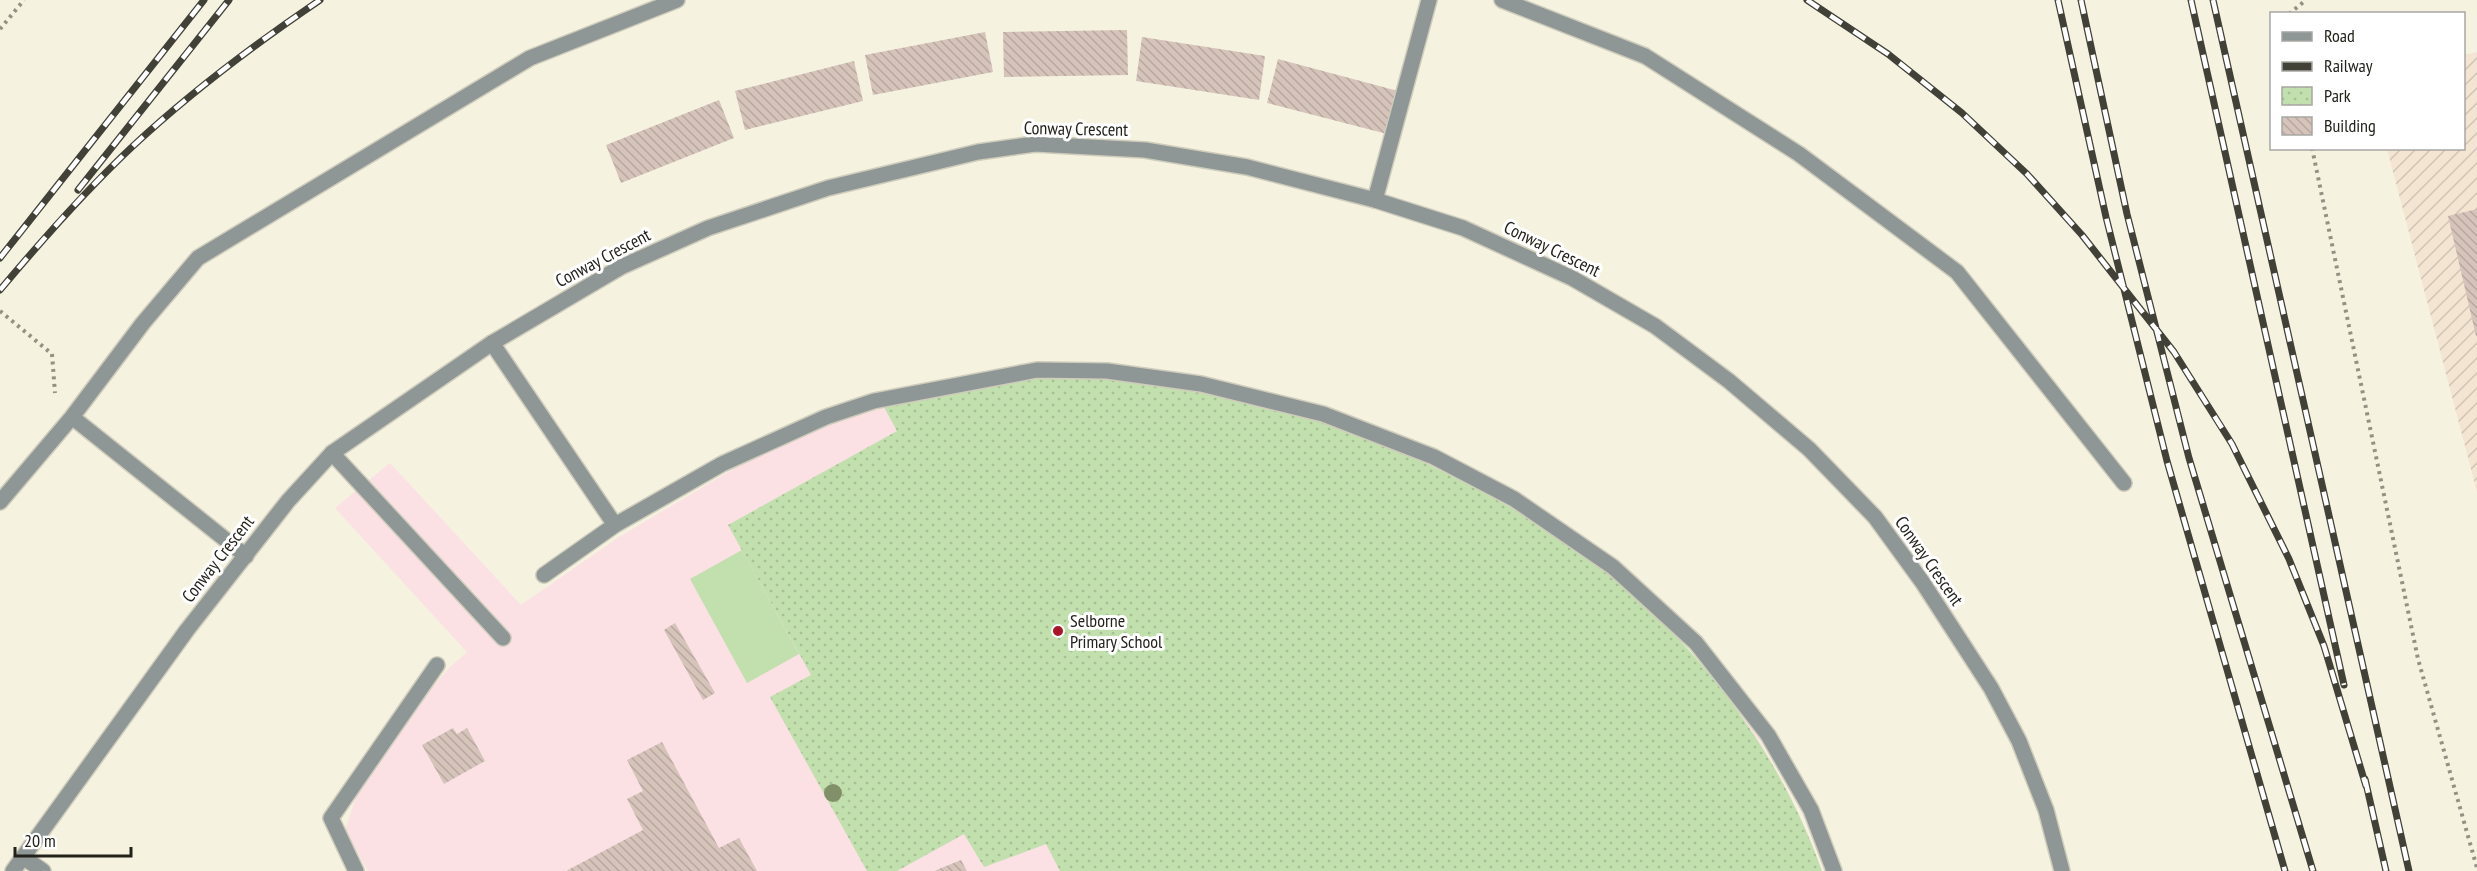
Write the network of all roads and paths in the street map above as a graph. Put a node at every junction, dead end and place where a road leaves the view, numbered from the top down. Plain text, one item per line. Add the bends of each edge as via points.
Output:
1 (24, 0) edge
2 (677, 0) edge
3 (1428, 0) edge
4 (1502, 0) edge
5 (2306, 0) edge
6 (2291, 12) edge
7 (0, 29) edge
8 (2312, 150) edge
9 (1375, 200) junction
10 (0, 311) edge
11 (492, 343) junction
12 (72, 417) junction
13 (332, 453) junction
14 (2124, 483) dead end
15 (0, 502) edge
16 (615, 525) junction
17 (246, 555) junction
18 (544, 575) dead end
19 (503, 638) dead end
20 (437, 664) dead end
21 (24, 857) junction
22 (2477, 868) edge
23 (349, 869) edge
24 (13, 871) edge
25 (43, 871) edge
26 (1834, 871) edge
27 (2062, 871) edge

1 - 7 path
2 - 12 street via 530,58 198,258
3 - 9 street
4 - 14 street via 1645,56 1799,154 1957,272
5 - 6 path
8 - 22 path via 2418,659
9 - 11 street, Conway Crescent via 1247,167 1145,150 1035,144 978,152 828,188 708,228 621,267
9 - 27 street, Conway Crescent via 1463,228 1572,278 1655,326 1729,381 1809,449 1875,517 1991,688 2019,741 2046,810
10 - 12 path via 52,354 56,400
11 - 13 street, Conway Crescent
11 - 16 street
12 - 15 street
12 - 17 street
13 - 17 street, Conway Crescent
13 - 19 street
16 - 18 street
16 - 26 street via 722,464 826,417 874,402 1037,370 1107,371 1201,384 1323,414 1434,456 1514,500 1613,567 1696,643 1768,735 1811,810
17 - 21 street, Conway Crescent via 187,630
20 - 23 street via 331,818
21 - 24 street, Conway Crescent
21 - 25 street

